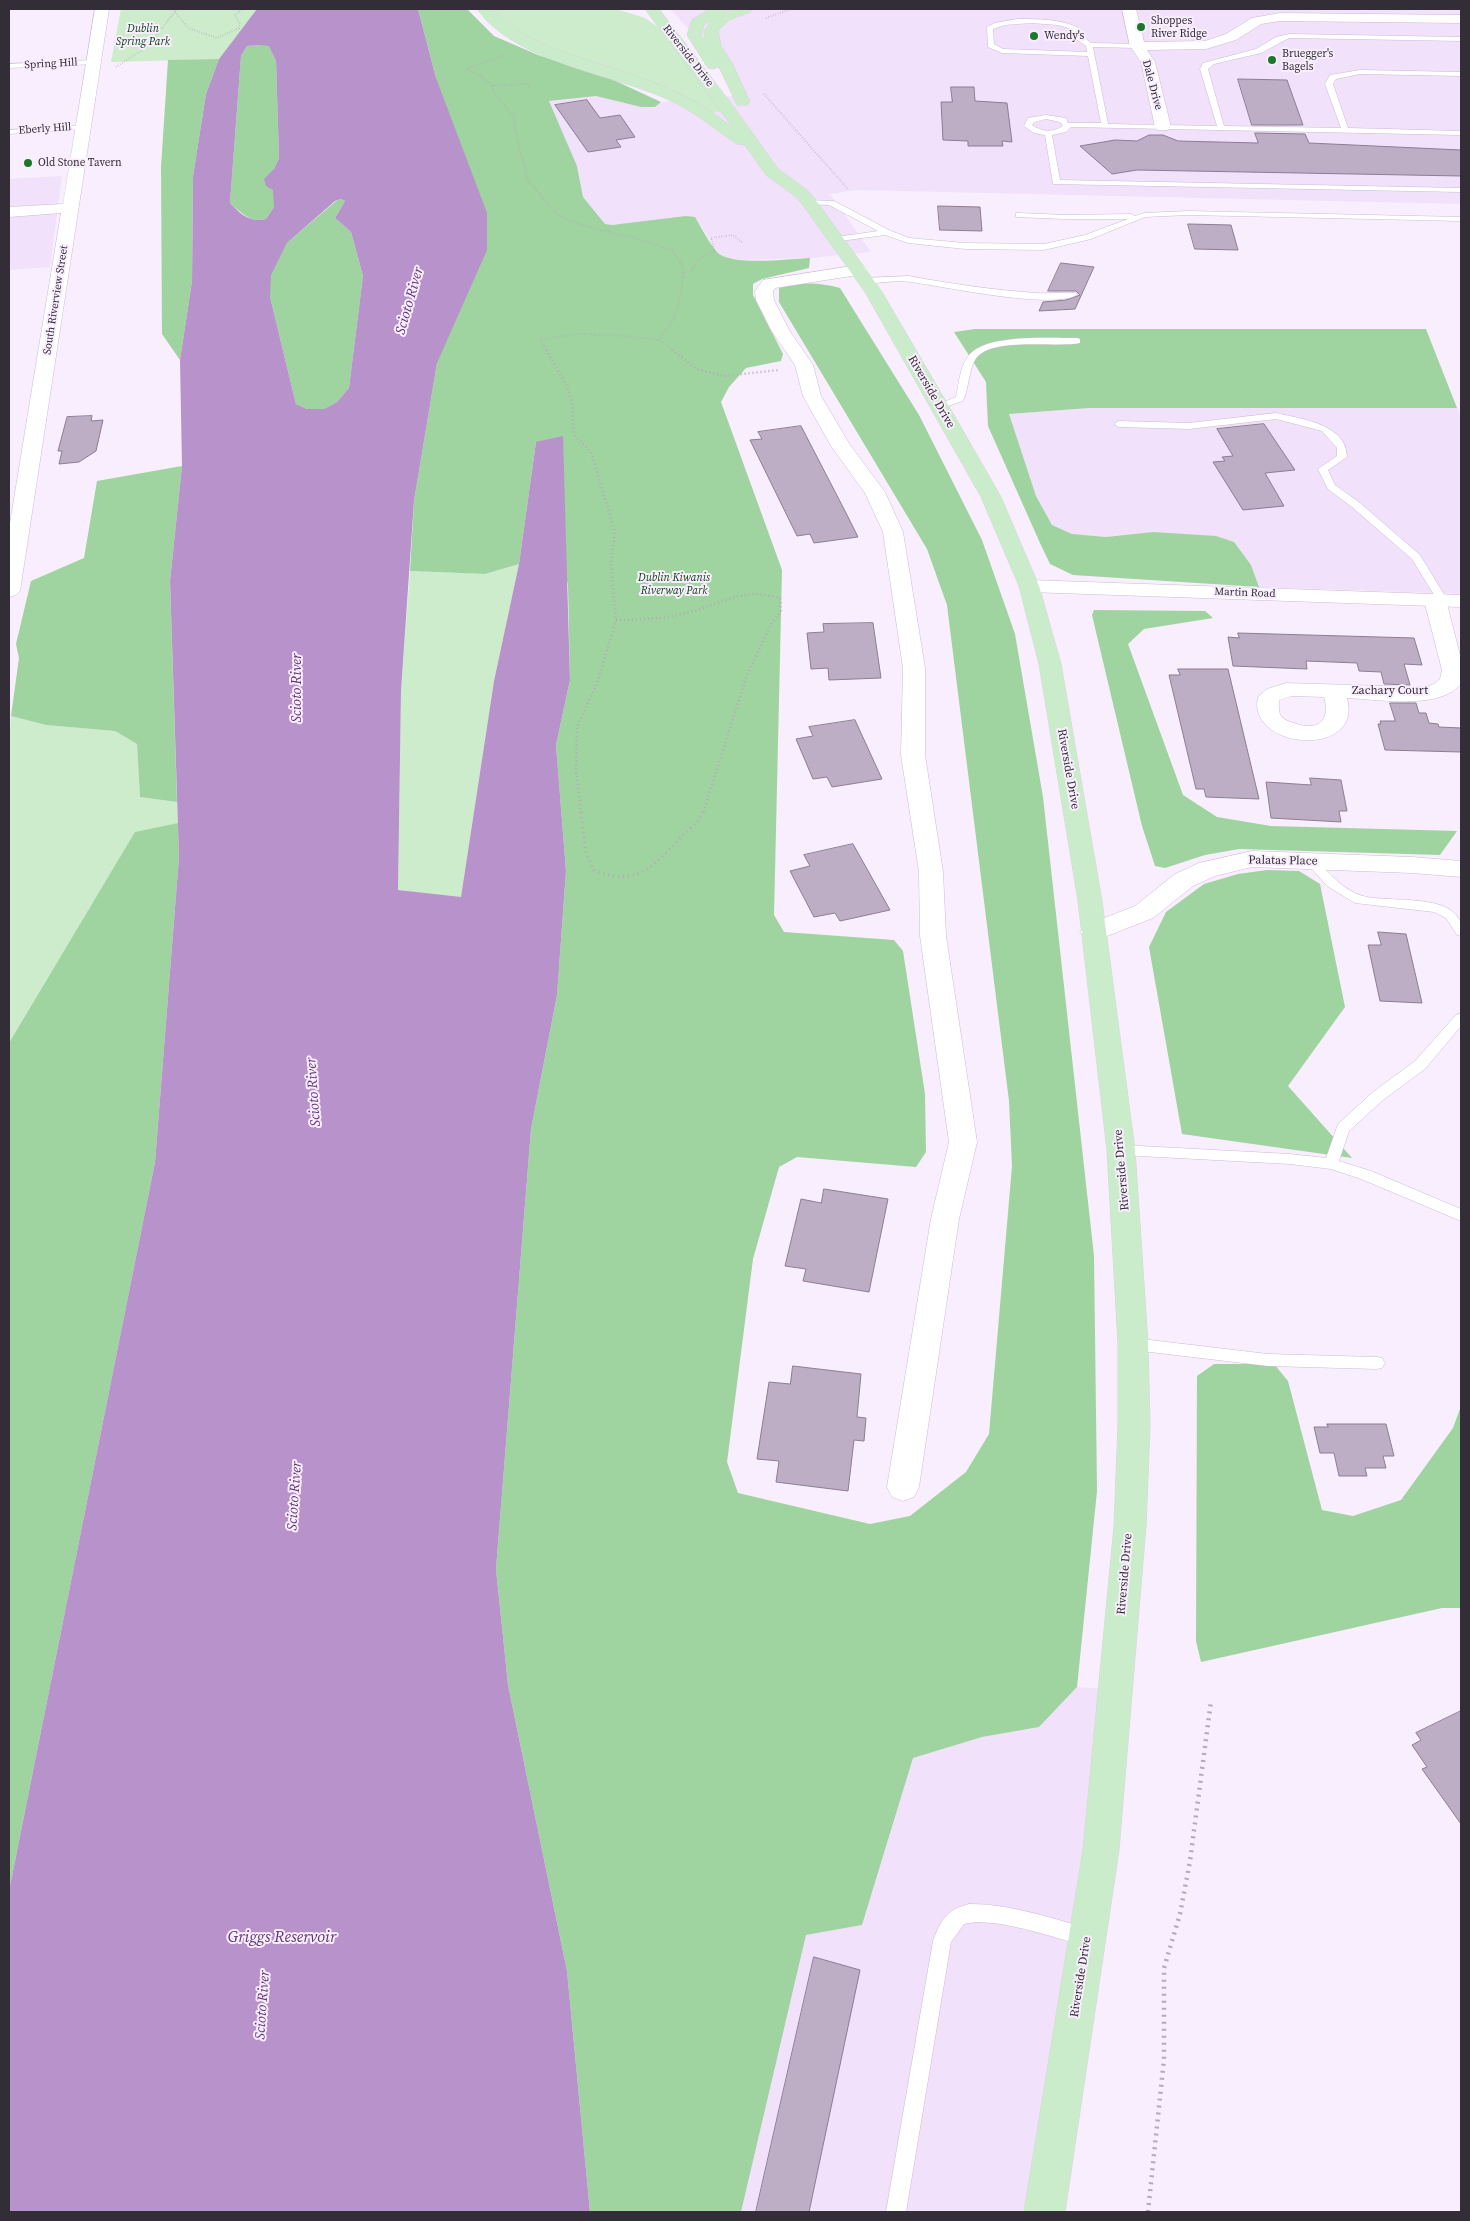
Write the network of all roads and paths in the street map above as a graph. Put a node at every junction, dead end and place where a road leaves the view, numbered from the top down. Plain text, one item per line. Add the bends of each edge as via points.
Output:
1 (102, 9) edge
2 (177, 9) edge
3 (242, 9) edge
4 (484, 9) edge
5 (719, 9) edge
6 (745, 9) edge
7 (791, 9) edge
8 (1129, 9) edge
9 (175, 12) junction
10 (637, 12) dead end
11 (656, 15) edge
12 (1461, 19) edge
13 (760, 20) dead end
14 (1461, 39) edge
15 (1137, 46) junction
16 (1090, 50) junction
17 (508, 54) dead end
18 (1132, 62) dead end
19 (9, 66) edge
20 (91, 69) junction
21 (1461, 74) edge
22 (492, 86) junction
23 (530, 90) dead end
24 (764, 94) dead end
25 (742, 102) junction
26 (1142, 108) dead end
27 (753, 116) dead end
28 (1067, 125) junction
29 (1105, 126) junction
30 (82, 127) junction
31 (1146, 127) junction
32 (1163, 127) junction
33 (1221, 128) junction
34 (1345, 130) junction
35 (9, 132) edge
36 (1048, 133) junction
37 (1461, 133) edge
38 (755, 149) junction
39 (792, 168) dead end
40 (847, 188) dead end
41 (1461, 190) edge
42 (805, 197) junction
43 (70, 208) junction
44 (9, 212) edge
45 (1019, 215) dead end
46 (1144, 215) junction
47 (1461, 219) edge
48 (886, 232) junction
49 (836, 240) junction
50 (744, 243) dead end
51 (683, 273) junction
52 (862, 275) junction
53 (1074, 294) dead end
54 (659, 340) junction
55 (1077, 340) dead end
56 (804, 365) junction
57 (939, 406) junction
58 (1119, 424) dead end
59 (1029, 586) junction
60 (9, 591) edge
61 (1446, 601) edge
62 (616, 620) junction
63 (1333, 690) dead end
64 (1311, 861) junction
65 (1461, 869) edge
66 (1094, 932) junction
67 (1461, 932) edge
68 (1461, 1018) edge
69 (1121, 1150) junction
70 (1332, 1164) junction
71 (1461, 1215) edge
72 (1133, 1344) junction
73 (1377, 1363) dead end
74 (903, 1486) dead end
75 (1211, 1701) dead end
76 (1087, 1937) junction
77 (896, 2212) edge
78 (1045, 2212) edge
79 (1148, 2212) edge

1 - 20 street, South Riverview Street
2 - 9 path
3 - 9 path via 235,15 239,28 216,38 188,28
4 - 38 main road via 491,18 520,38 554,54 653,88 701,110
5 - 25 main road, Riverside Drive via 697,23 694,35
6 - 25 main road via 722,18 714,24 711,33 713,45 726,65
7 - 13 path
8 - 15 street, Dale Drive
9 - 20 path via 148,46 137,54 107,72
10 - 11 main road
11 - 38 main road, Riverside Drive
12 - 15 street via 1276,17 1254,22 1231,37 1206,45
14 - 33 lane via 1289,36 1245,55 1209,63 1204,69
15 - 16 lane
15 - 18 street, Dale Drive
15 - 32 street, Dale Drive via 1148,62
16 - 16 lane via 1078,37 1075,28 1063,24 1003,22 989,28 991,45 1002,51
16 - 29 lane
17 - 22 path via 466,69
19 - 20 lane, Spring Hill
20 - 30 street, South Riverview Street
21 - 34 lane via 1360,72 1333,77 1329,84
22 - 23 path via 528,84
22 - 51 path via 495,95 514,116 528,181 559,216 672,250 683,267
24 - 40 path
25 - 27 main road, Riverside Drive
26 - 31 street, Dale Drive
28 - 29 lane
28 - 36 lane via 1063,130
28 - 36 lane via 1061,119 1046,117 1035,118 1028,123 1033,130
29 - 31 lane
30 - 35 lane, Eberly Hill
30 - 43 street, South Riverview Street
31 - 32 lane
32 - 33 lane
33 - 34 lane
34 - 37 lane
36 - 41 lane via 1056,182
38 - 42 main road, Riverside Drive via 772,172
39 - 42 main road, Riverside Drive
42 - 48 lane via 831,203
42 - 49 main road, Riverside Drive
43 - 44 street
43 - 60 street, South Riverview Street
45 - 46 lane
46 - 47 lane via 1188,213
46 - 48 lane via 1088,237 1044,247 965,246 908,240
48 - 49 lane
49 - 52 main road, Riverside Drive
50 - 51 path via 733,235 711,238 715,250 695,262 690,272
51 - 54 path via 675,317
52 - 53 lane via 908,278 1024,295 1053,297
52 - 56 street via 769,284 764,290 765,300 780,330
52 - 57 main road, Riverside Drive
54 - 56 path via 697,369 724,376
54 - 62 path via 576,334 540,340 567,386 572,403 574,435 591,452 615,532 611,564
55 - 57 lane via 992,346 975,354 960,399
56 - 74 street via 812,396 841,446 875,492 893,532 914,668 913,755 931,872 934,936 963,1142 945,1219
57 - 59 main road, Riverside Drive via 991,497
58 - 61 lane via 1189,426 1276,416 1324,429 1342,447 1342,457 1323,469 1332,487 1416,557
59 - 61 street, Martin Road
59 - 66 main road, Riverside Drive via 1050,664
61 - 63 street, Zachary Court via 1453,670 1451,682 1440,691 1422,694
62 - 62 path via 597,684 577,727 576,771 586,853 594,870 625,878 654,866 702,815 746,678 771,624 780,612 780,598 768,593 742,593 683,614
64 - 65 street, Palatas Place
64 - 66 street, Palatas Place via 1252,859 1208,869 1184,880 1144,912
64 - 67 lane via 1331,883 1359,900 1437,908 1450,915
66 - 69 main road, Riverside Drive
68 - 70 lane via 1420,1065 1378,1096 1343,1128
69 - 70 lane
69 - 72 main road, Riverside Drive
70 - 71 lane
72 - 73 lane via 1268,1360
72 - 76 main road, Riverside Drive via 1130,1526 1101,1850
75 - 79 path via 1190,1861 1180,1914 1164,1968 1164,2059
76 - 77 lane via 989,1913 961,1915 951,1923 942,1941
76 - 78 main road, Riverside Drive

